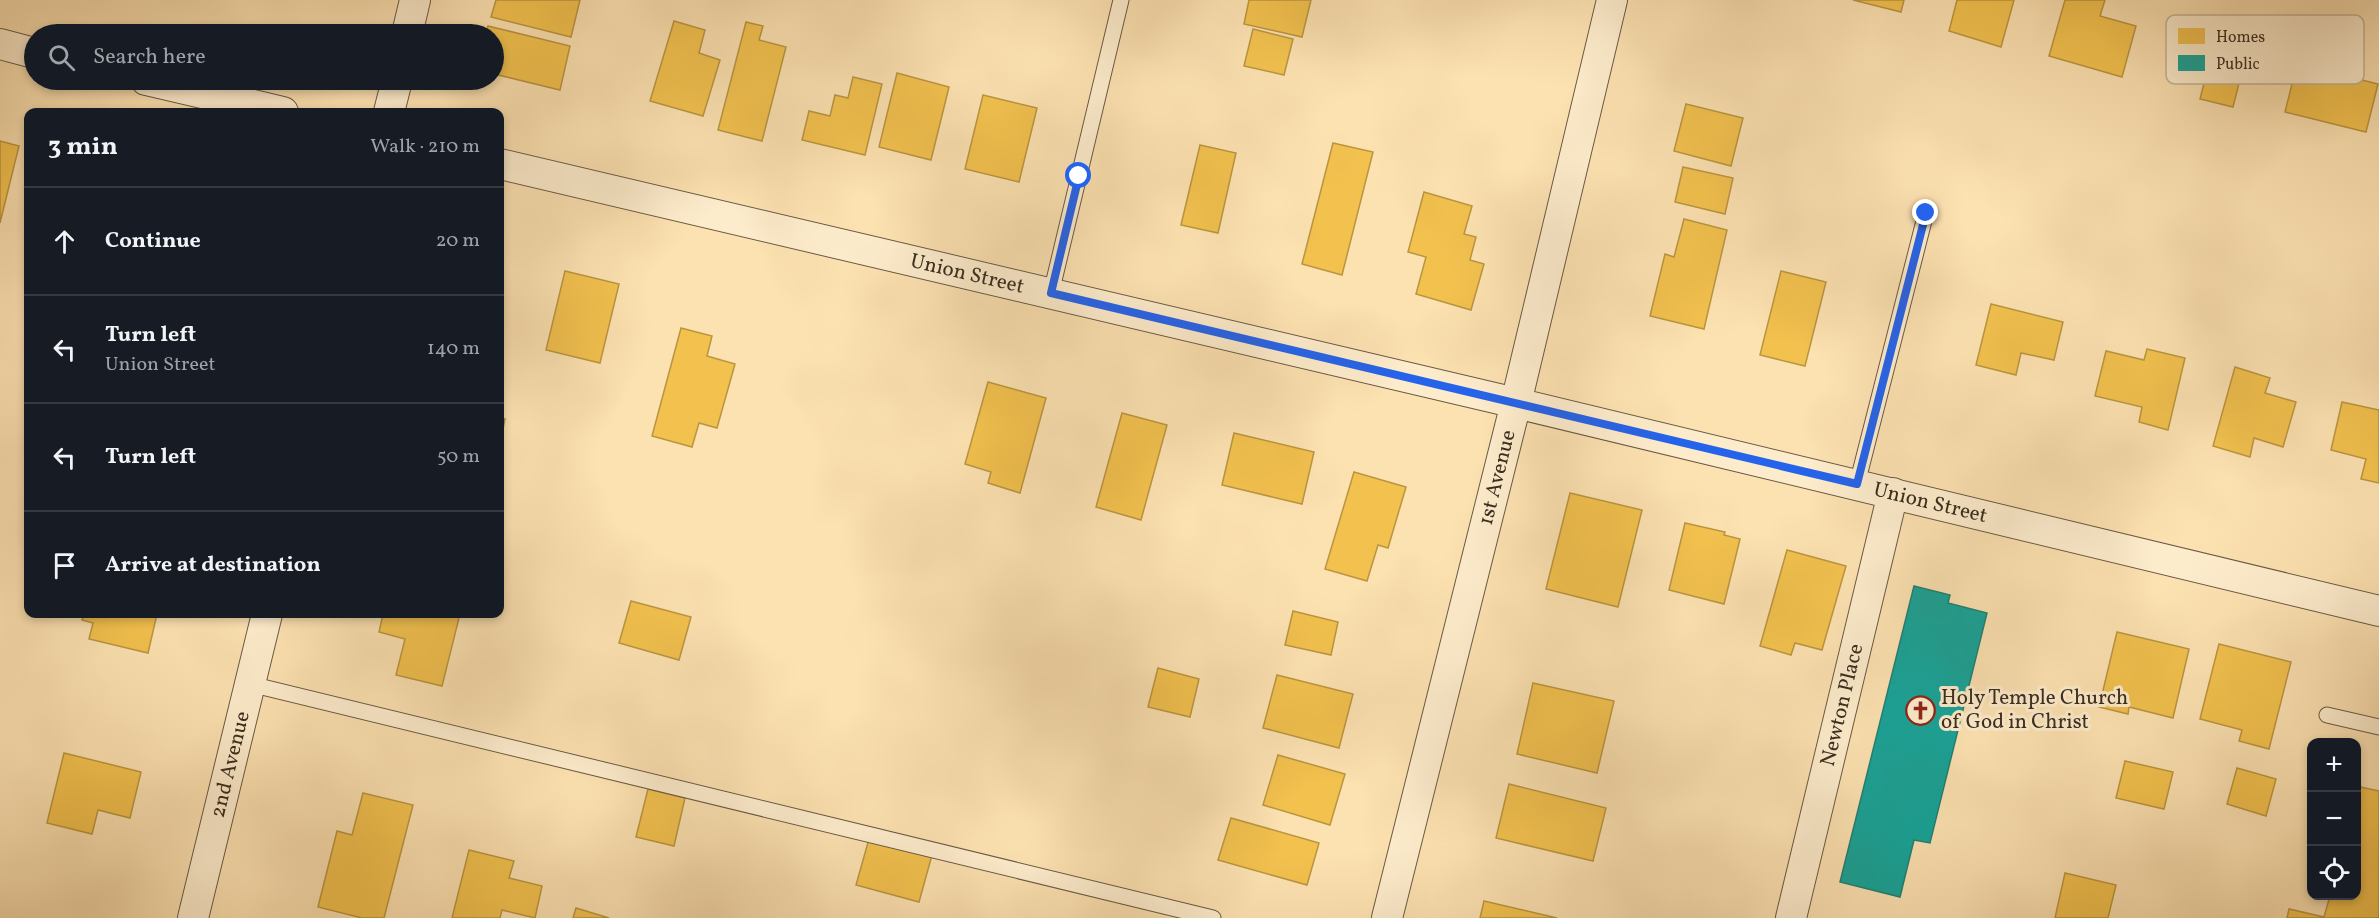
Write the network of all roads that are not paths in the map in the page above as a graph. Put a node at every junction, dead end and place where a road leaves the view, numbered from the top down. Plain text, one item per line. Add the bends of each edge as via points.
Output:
1 (416, 0) edge
2 (1121, 0) edge
3 (1612, 0) edge
4 (410, 24) edge
5 (0, 44) edge
6 (24, 50) edge
7 (189, 90) edge
8 (394, 90) edge
9 (266, 108) edge
10 (390, 108) edge
11 (504, 165) edge
12 (1926, 213) dead end
13 (1051, 293) junction
14 (1516, 403) junction
15 (1857, 484) junction
16 (1893, 493) junction
17 (2379, 611) edge
18 (266, 618) edge
19 (250, 684) junction
20 (2327, 715) dead end
21 (2379, 727) edge
22 (193, 918) edge
23 (1213, 918) edge
24 (1387, 918) edge
25 (1791, 918) edge

1 - 4 street
2 - 13 lane
3 - 14 street, 1st Avenue
5 - 6 street
7 - 9 street
8 - 10 street
11 - 13 street, Union Street
12 - 15 lane
13 - 14 street, Union Street
14 - 15 street, Union Street
14 - 24 street, 1st Avenue
15 - 16 street, Union Street
16 - 17 street, Union Street
16 - 25 street, Newton Place
18 - 19 street, 2nd Avenue
19 - 22 street, 2nd Avenue
19 - 23 lane
20 - 21 lane

